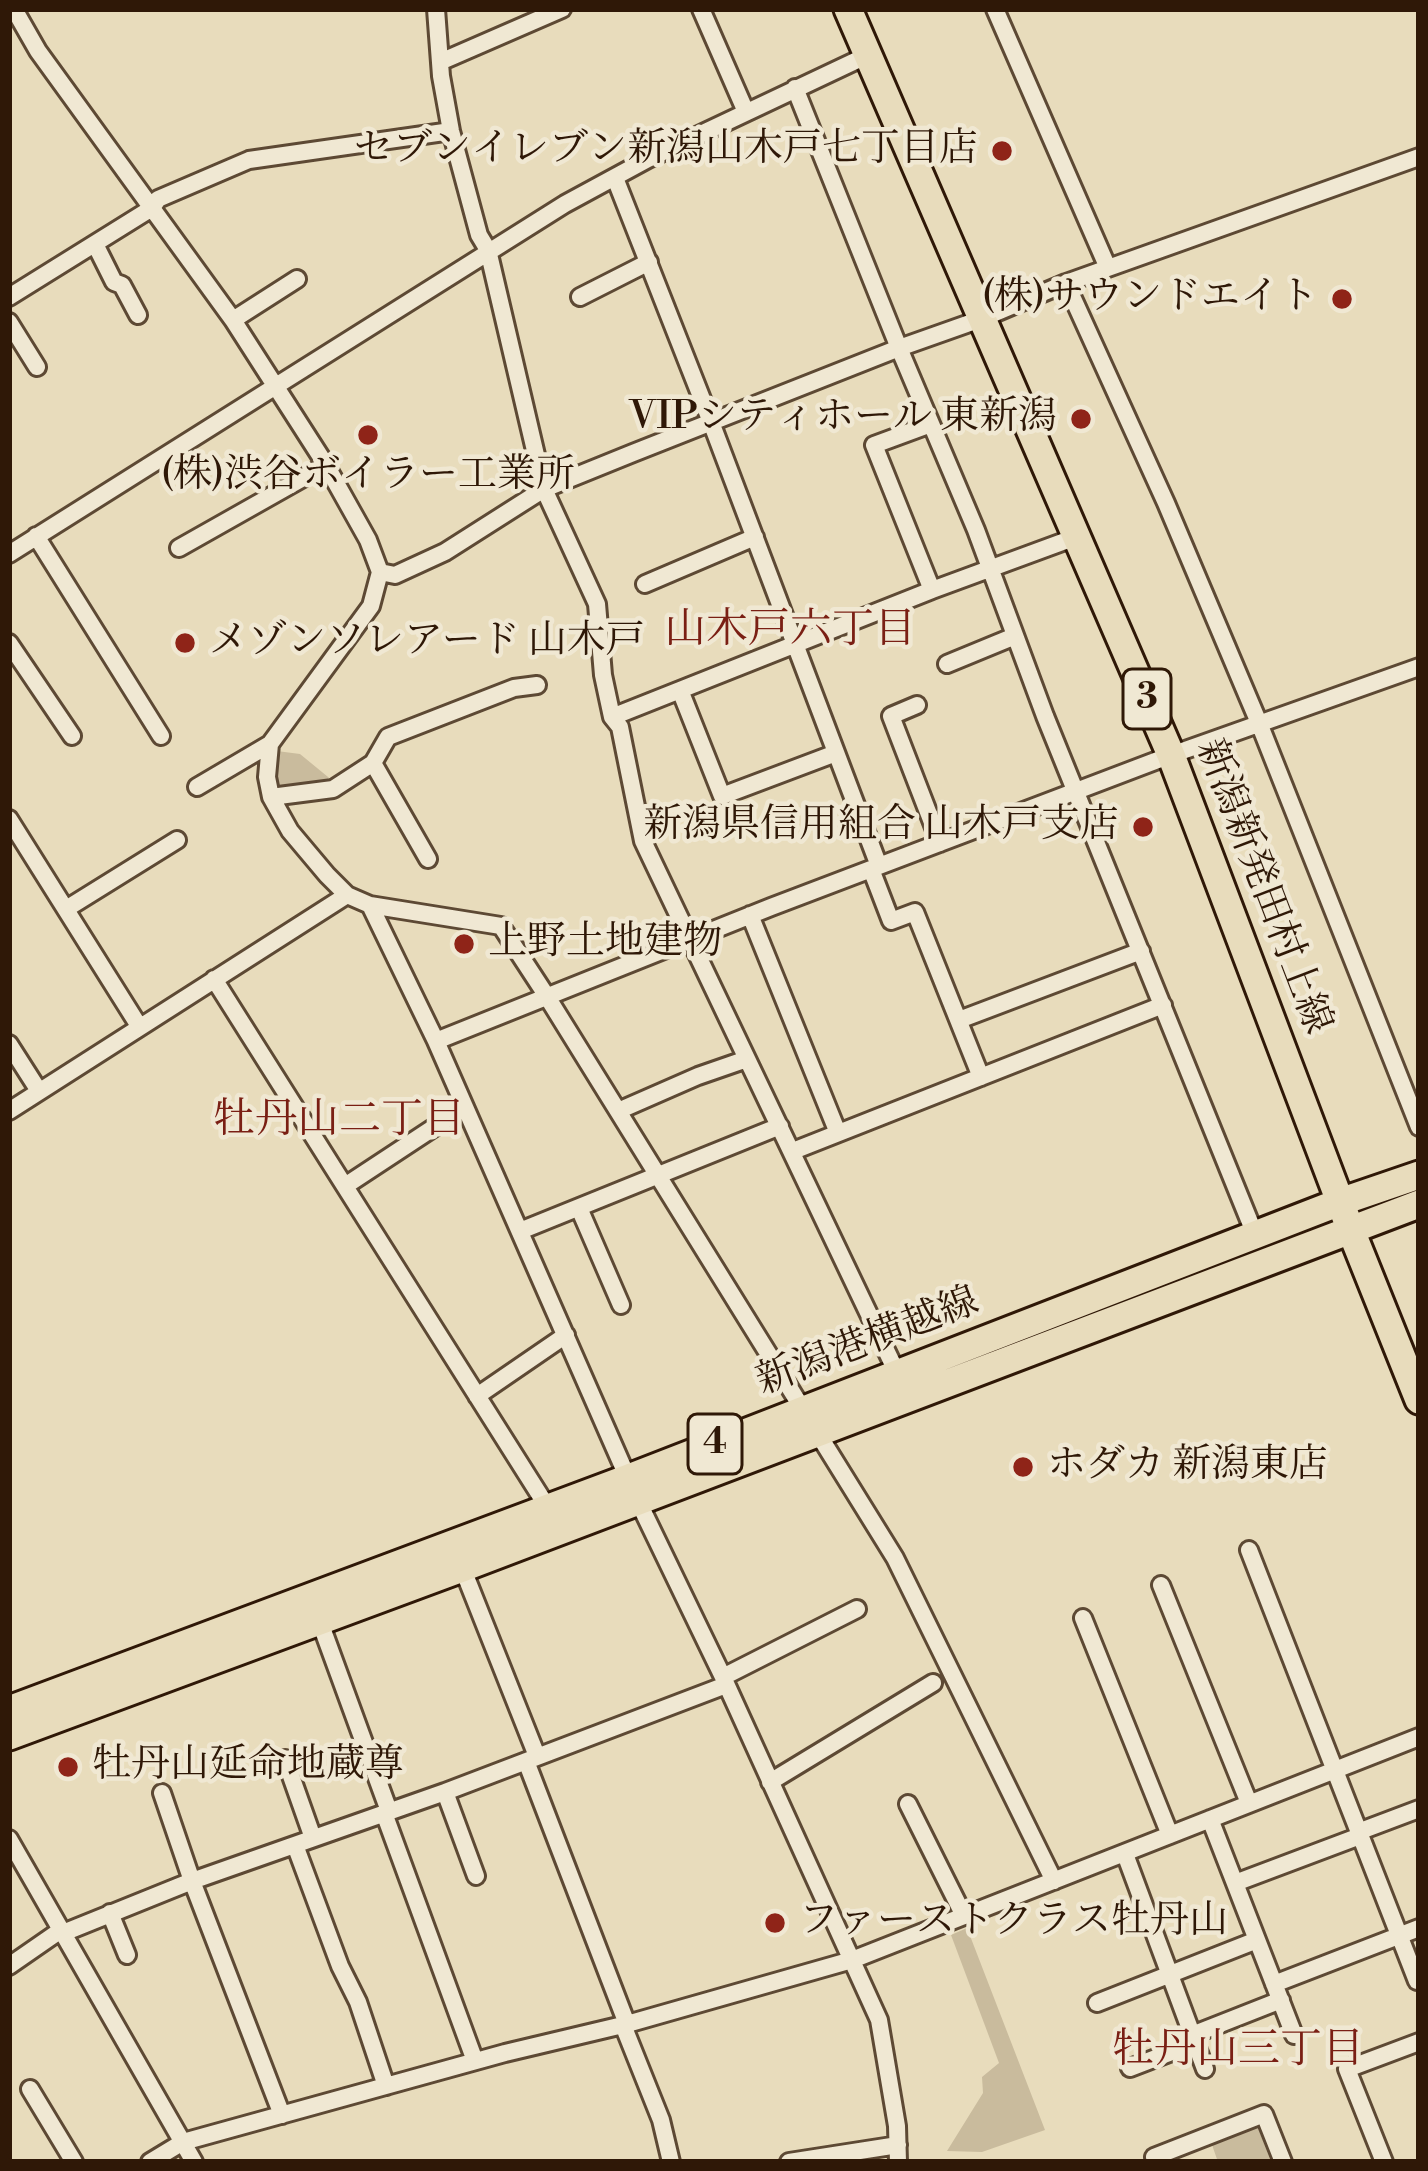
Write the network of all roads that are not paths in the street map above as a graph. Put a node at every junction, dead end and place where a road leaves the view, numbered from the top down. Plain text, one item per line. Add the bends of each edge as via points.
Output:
1 (14, 9) edge
2 (436, 9) edge
3 (562, 9) edge
4 (701, 9) edge
5 (848, 9) edge
6 (995, 9) edge
7 (868, 55) junction
8 (440, 62) junction
9 (795, 88) junction
10 (746, 112) junction
11 (452, 131) junction
12 (1419, 157) edge
13 (615, 178) junction
14 (152, 208) junction
15 (94, 244) junction
16 (488, 250) junction
17 (649, 262) junction
18 (1108, 268) junction
19 (297, 279) dead end
20 (1066, 283) junction
21 (9, 297) edge
22 (580, 298) dead end
23 (138, 315) dead end
24 (981, 319) junction
25 (233, 320) junction
26 (9, 322) edge
27 (899, 348) junction
28 (37, 367) dead end
29 (274, 386) junction
30 (711, 422) junction
31 (931, 424) junction
32 (326, 465) junction
33 (544, 489) junction
34 (36, 536) junction
35 (755, 537) junction
36 (1076, 537) junction
37 (179, 548) dead end
38 (9, 554) edge
39 (990, 568) junction
40 (380, 572) junction
41 (645, 584) dead end
42 (932, 590) junction
43 (1015, 636) junction
44 (9, 643) edge
45 (795, 644) junction
46 (947, 664) dead end
47 (1419, 667) edge
48 (537, 685) dead end
49 (680, 690) junction
50 (917, 706) dead end
51 (612, 717) junction
52 (1258, 723) junction
53 (72, 736) dead end
54 (161, 736) dead end
55 (270, 744) junction
56 (836, 753) junction
57 (1171, 755) junction
58 (373, 764) junction
59 (197, 787) dead end
60 (1077, 790) junction
61 (271, 797) junction
62 (9, 819) edge
63 (176, 840) dead end
64 (940, 843) junction
65 (428, 859) dead end
66 (875, 868) junction
67 (347, 895) junction
68 (370, 905) junction
69 (66, 909) junction
70 (750, 915) junction
71 (688, 940) junction
72 (1141, 951) junction
73 (214, 979) junction
74 (546, 995) junction
75 (1163, 1005) junction
76 (959, 1021) junction
77 (140, 1026) junction
78 (436, 1041) junction
79 (9, 1044) edge
80 (747, 1059) junction
81 (982, 1077) junction
82 (39, 1091) junction
83 (465, 1106) junction
84 (9, 1111) edge
85 (618, 1111) junction
86 (780, 1126) junction
87 (1419, 1127) edge
88 (838, 1133) junction
89 (793, 1151) junction
90 (1419, 1175) edge
91 (658, 1177) junction
92 (345, 1186) junction
93 (1419, 1204) edge
94 (579, 1208) junction
95 (1345, 1215) junction
96 (520, 1231) junction
97 (1256, 1237) junction
98 (621, 1305) dead end
99 (566, 1335) junction
100 (897, 1373) junction
101 (477, 1396) junction
102 (1419, 1400) edge
103 (809, 1421) junction
104 (633, 1490) junction
105 (548, 1508) junction
106 (1249, 1550) dead end
107 (458, 1555) junction
108 (1161, 1585) dead end
109 (315, 1609) junction
110 (857, 1609) dead end
111 (1083, 1618) dead end
112 (724, 1681) junction
113 (933, 1683) dead end
114 (9, 1710) edge
115 (9, 1736) edge
116 (1419, 1737) edge
117 (285, 1759) dead end
118 (532, 1759) junction
119 (1335, 1769) junction
120 (770, 1782) junction
121 (162, 1792) dead end
122 (445, 1792) junction
123 (1249, 1803) junction
124 (908, 1804) dead end
125 (1419, 1809) edge
126 (386, 1812) junction
127 (1210, 1819) junction
128 (1359, 1834) junction
129 (1170, 1835) junction
130 (9, 1838) edge
131 (304, 1841) junction
132 (1125, 1854) junction
133 (476, 1876) dead end
134 (193, 1881) junction
135 (1054, 1881) junction
136 (1235, 1883) junction
137 (110, 1912) junction
138 (964, 1916) junction
139 (1419, 1928) edge
140 (62, 1931) junction
141 (1399, 1936) junction
142 (1257, 1940) junction
143 (127, 1955) dead end
144 (852, 1960) junction
145 (9, 1966) edge
146 (1170, 1976) junction
147 (1417, 1981) edge
148 (1277, 1992) junction
149 (1096, 2003) dead end
150 (625, 2024) junction
151 (1294, 2036) dead end
152 (1194, 2039) junction
153 (1419, 2042) edge
154 (476, 2061) junction
155 (1130, 2068) dead end
156 (1205, 2069) dead end
157 (386, 2086) junction
158 (30, 2089) dead end
159 (282, 2115) junction
160 (183, 2142) junction
161 (898, 2153) edge
162 (74, 2162) edge
163 (150, 2162) edge
164 (194, 2162) edge
165 (671, 2162) edge
166 (789, 2162) edge
167 (1156, 2162) edge
168 (1283, 2162) edge
169 (1384, 2162) edge

1 - 14 street
2 - 8 street
3 - 8 street
4 - 10 street
5 - 7 main road, 新潟新発田村上線 / 3
6 - 18 street
7 - 9 street
7 - 24 main road, 新潟新発田村上線 / 3
8 - 11 street
9 - 10 street
9 - 27 street
10 - 13 street
11 - 14 street via 249,160
11 - 16 street
12 - 18 street
13 - 16 street
13 - 17 street
14 - 15 street
14 - 25 street
15 - 21 street
15 - 23 street
16 - 29 street
16 - 33 street
17 - 22 street
17 - 30 street
18 - 20 street
19 - 25 street
20 - 24 street
20 - 52 street
24 - 27 street
24 - 36 main road, 新潟新発田村上線 / 3
25 - 29 street
26 - 28 street
27 - 30 street
27 - 31 street
29 - 32 street
29 - 34 street
30 - 33 street
30 - 35 street
31 - 39 street
31 - 42 street via 874,446
32 - 37 street
32 - 40 street
33 - 40 street via 446,552 395,574
33 - 51 street via 597,604
34 - 38 street
34 - 54 street
35 - 41 street
35 - 45 street
36 - 39 street
36 - 57 main road, 新潟新発田村上線 / 3
39 - 42 street
39 - 43 street
40 - 55 street via 370,606
42 - 45 street
43 - 46 street
43 - 60 street
44 - 53 street
45 - 49 street
45 - 56 street
47 - 52 street
48 - 58 street via 388,737
49 - 51 street
49 - 56 street via 722,796
50 - 64 street via 891,716
51 - 71 street via 643,842
52 - 57 street
52 - 87 street
55 - 59 street
55 - 61 street
56 - 66 street
57 - 60 street
57 - 95 main road, 新潟新発田村上線 / 3
58 - 61 street via 333,790
58 - 65 street
60 - 64 street
60 - 72 street
61 - 67 street
62 - 69 street
63 - 69 street
64 - 66 street
66 - 70 street
66 - 76 street via 891,921 915,912
67 - 68 street
67 - 73 street
68 - 74 street via 500,926
68 - 78 street
69 - 77 street
70 - 71 street
70 - 88 street
71 - 74 street
71 - 80 street
72 - 75 street
72 - 76 street
73 - 77 street
73 - 92 street
74 - 78 street
74 - 85 street
75 - 81 street
75 - 97 street
76 - 81 street
77 - 82 street
78 - 83 street
79 - 82 street
80 - 85 street
80 - 86 street
81 - 88 street
82 - 84 street
83 - 92 street
83 - 96 street
85 - 91 street
86 - 89 street
86 - 91 street
88 - 89 street
89 - 100 street
90 - 95 main road, 新潟港横越線 / 4
91 - 94 street
91 - 103 street
92 - 101 street
93 - 95 main road, 新潟港横越線 / 4
94 - 96 street
94 - 98 street
95 - 97 main road, 新潟港横越線 / 4
95 - 102 main road, 新潟新発田村上線 / 3
95 - 103 main road, 新潟港横越線 / 4
96 - 99 street
97 - 100 main road, 新潟港横越線 / 4
99 - 101 street
99 - 104 street
100 - 103 main road, 新潟港横越線 / 4
101 - 105 street
103 - 104 main road, 新潟港横越線 / 4
103 - 135 street via 895,1558
104 - 105 main road, 新潟港横越線 / 4
104 - 107 main road, 新潟港横越線 / 4
104 - 112 street
105 - 107 main road, 新潟港横越線 / 4
106 - 119 street
107 - 109 main road, 新潟港横越線 / 4
107 - 118 street
108 - 123 street
109 - 114 main road, 新潟港横越線 / 4
109 - 115 main road, 新潟港横越線 / 4
109 - 126 street
110 - 112 street
111 - 129 street
112 - 118 street
112 - 120 street
113 - 120 street
116 - 119 street
117 - 131 street
118 - 122 street
118 - 150 street
119 - 123 street
119 - 128 street
120 - 144 street
121 - 134 street
122 - 126 street
122 - 133 street
123 - 127 street
124 - 138 street
125 - 128 street
126 - 131 street
126 - 154 street
127 - 129 street
127 - 136 street
128 - 136 street
128 - 141 street
129 - 132 street
130 - 140 street
131 - 134 street
131 - 157 street
132 - 135 street
132 - 146 street
134 - 137 street
134 - 159 street
135 - 138 street
136 - 142 street
137 - 140 street
137 - 143 street
138 - 144 street
139 - 141 street
140 - 145 street
140 - 160 street
141 - 147 street
141 - 148 street
142 - 146 street
142 - 148 street
144 - 150 street
144 - 161 street via 878,2020
146 - 149 street
146 - 152 street
148 - 151 street
148 - 152 street
150 - 154 street
150 - 165 street
152 - 155 street
152 - 156 street
153 - 169 street via 1347,2069
154 - 157 street
157 - 159 street
158 - 162 street
159 - 160 street
160 - 163 street
160 - 164 street
161 - 166 street
167 - 168 street via 1264,2114

